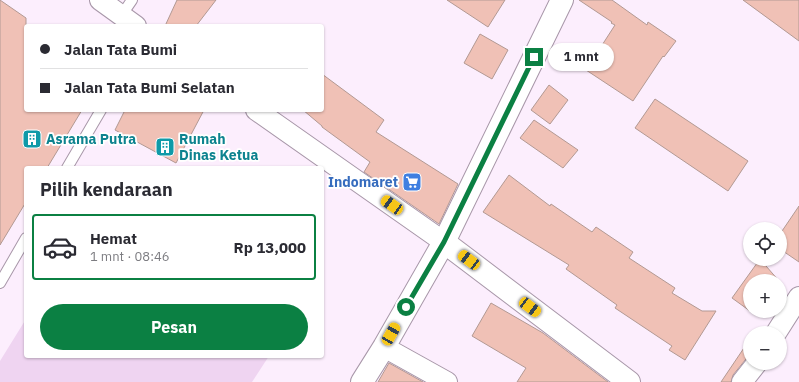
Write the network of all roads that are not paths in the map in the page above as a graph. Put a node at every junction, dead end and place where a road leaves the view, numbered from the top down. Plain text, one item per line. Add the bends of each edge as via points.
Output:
1 (100, 0) edge
2 (562, 0) edge
3 (130, 14) edge
4 (100, 112) edge
5 (259, 112) edge
6 (68, 166) edge
7 (24, 241) edge
8 (444, 242) junction
9 (0, 283) edge
10 (799, 297) edge
11 (780, 326) edge
12 (384, 347) junction
13 (751, 370) edge
14 (362, 382) edge
15 (447, 382) edge
16 (630, 382) edge
17 (742, 382) edge

1 - 3 street
2 - 8 street
4 - 6 lane
5 - 8 street
7 - 9 lane
8 - 12 street
8 - 16 street
10 - 11 street
12 - 14 street
12 - 15 street
13 - 17 street

